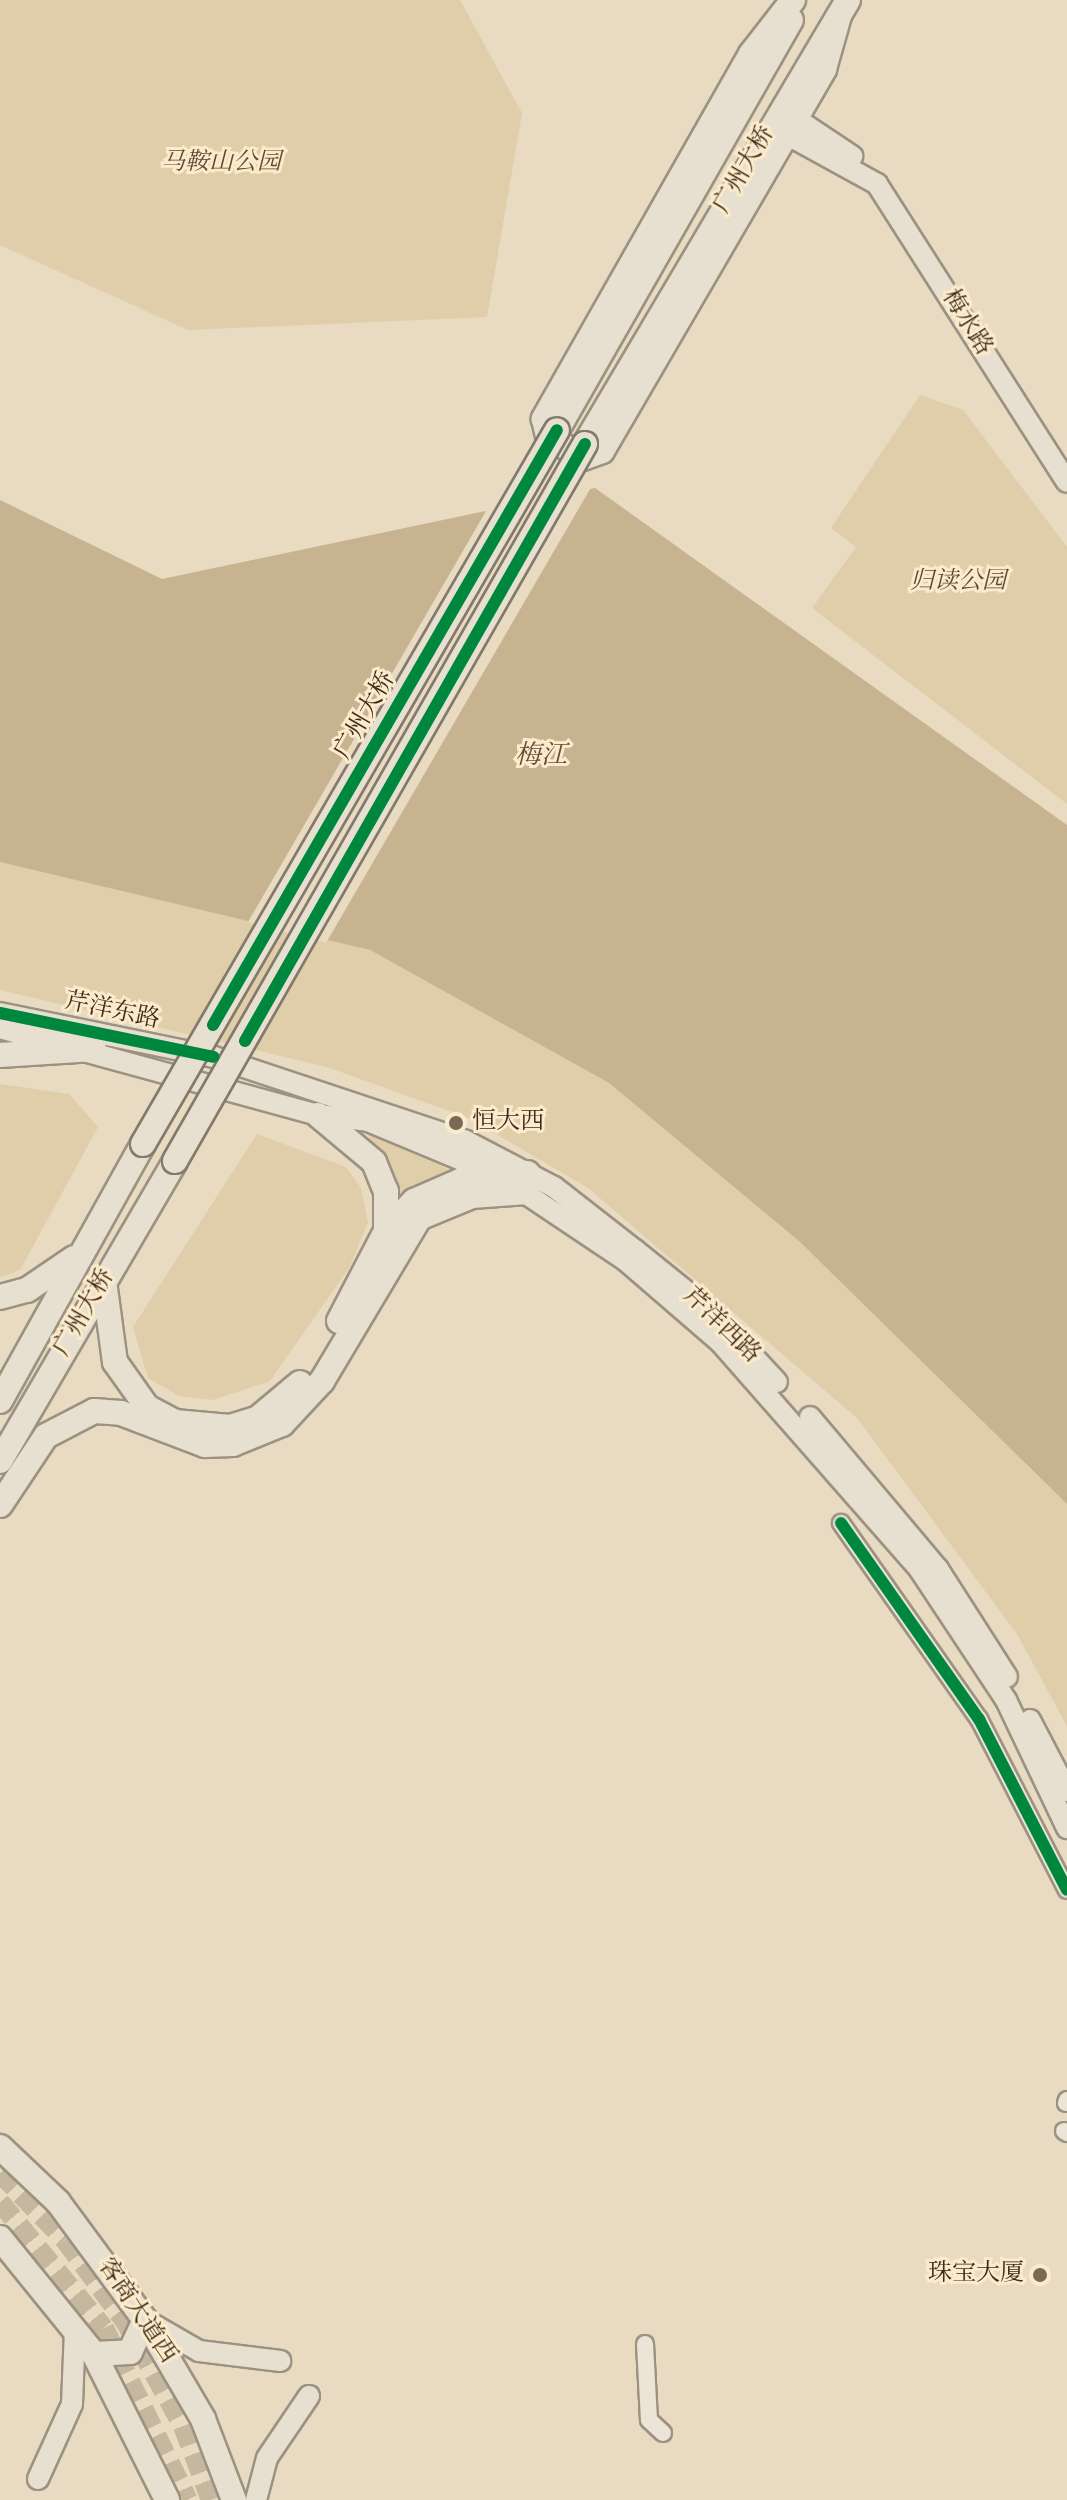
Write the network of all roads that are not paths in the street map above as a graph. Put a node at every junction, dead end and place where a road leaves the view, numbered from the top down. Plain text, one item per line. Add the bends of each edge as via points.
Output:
1 (793, 0) edge
2 (800, 0) edge
3 (843, 8) edge
4 (790, 126) junction
5 (858, 166) junction
6 (1067, 456) edge
7 (1067, 482) edge
8 (0, 1013) edge
9 (0, 1028) edge
10 (94, 1049) junction
11 (0, 1055) edge
12 (214, 1057) joint
13 (318, 1115) junction
14 (498, 1175) junction
15 (527, 1183) junction
16 (386, 1231) junction
17 (80, 1254) junction
18 (104, 1281) junction
19 (0, 1297) edge
20 (0, 1401) edge
21 (0, 1461) edge
22 (0, 1505) edge
23 (841, 1523) dead end
24 (1067, 1791) edge
25 (1067, 1828) edge
26 (1067, 1890) edge
27 (0, 2147) edge
28 (0, 2238) edge
29 (145, 2320) junction
30 (75, 2328) junction
31 (645, 2344) dead end
32 (94, 2354) junction
33 (280, 2361) dead end
34 (309, 2396) dead end
35 (663, 2433) dead end
36 (38, 2479) dead end
37 (167, 2500) edge
38 (234, 2500) edge
39 (256, 2500) edge

1 - 4 highway via 751,54 544,419 548,436 583,458 602,451
2 - 17 highway, 广州大桥, bridge via 769,66
3 - 4 highway via 824,69
3 - 18 highway, 广州大桥, bridge
4 - 5 main road
5 - 6 main road, 梅水路 via 884,176
5 - 7 main road, 梅水路 via 877,184
8 - 12 main road, 芹洋东路
9 - 10 main road, 芹洋东路
10 - 11 highway
10 - 13 main road, 芹洋东路
12 - 15 main road, 芹洋西路 via 387,1109
13 - 14 main road via 368,1121
13 - 16 highway via 374,1162 386,1191
14 - 15 highway
14 - 16 highway via 436,1188
15 - 22 highway via 472,1196 419,1218 322,1381 282,1424 233,1444 205,1445 121,1413 94,1411 46,1436
15 - 24 main road, 芹洋西路 via 713,1313 853,1463 974,1622
15 - 25 main road, 芹洋西路 via 673,1301 808,1435 963,1633 1006,1700
16 - 18 highway via 305,1378 257,1419 230,1427 175,1422 147,1407 126,1384 109,1339
17 - 19 highway via 27,1290
17 - 20 highway, 广州大桥
18 - 21 highway, 广州大桥
23 - 26 street via 979,1719
27 - 29 highway, 客商大道西 via 58,2202
28 - 30 highway
29 - 32 highway via 130,2352
29 - 33 main road via 199,2351
29 - 38 highway, 客商大道西 via 203,2419
30 - 32 highway
30 - 36 main road via 72,2404
31 - 35 street via 649,2420
32 - 37 highway
34 - 39 main road via 267,2458

